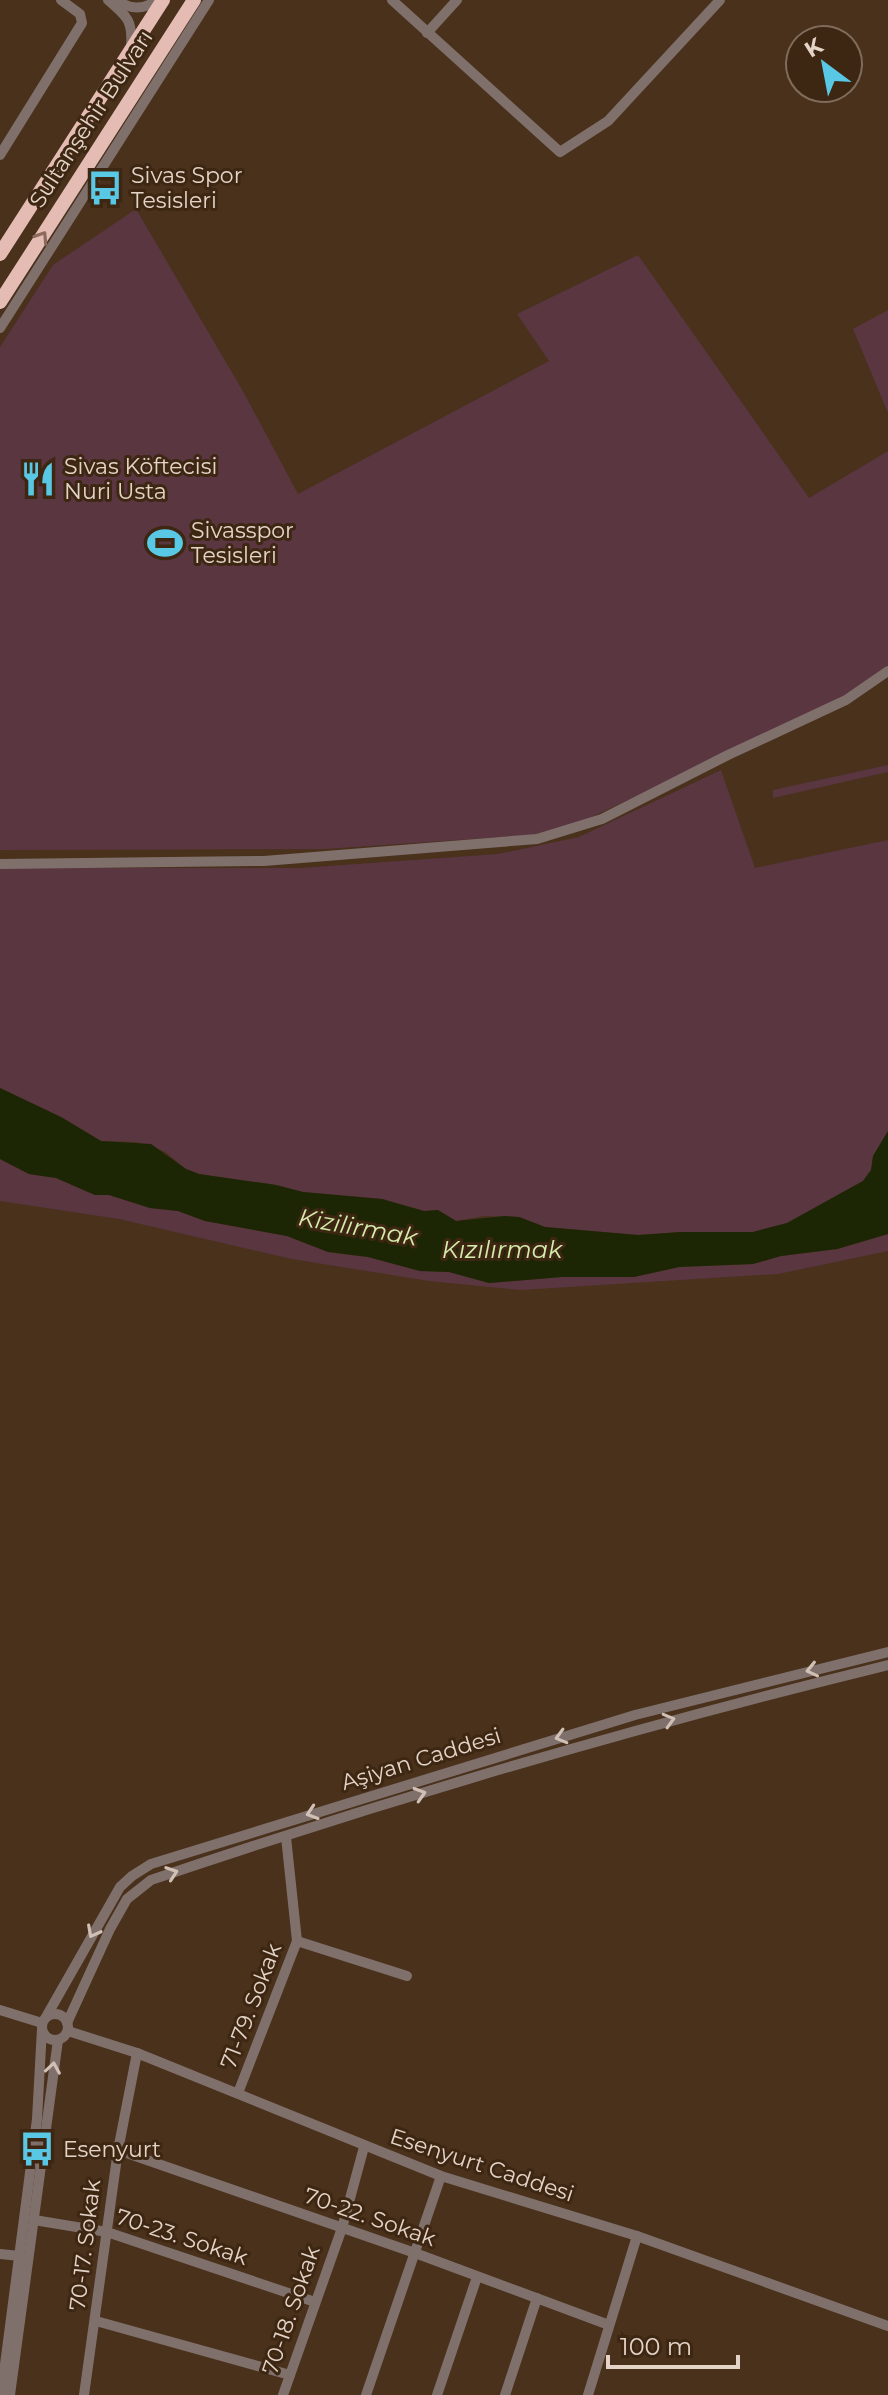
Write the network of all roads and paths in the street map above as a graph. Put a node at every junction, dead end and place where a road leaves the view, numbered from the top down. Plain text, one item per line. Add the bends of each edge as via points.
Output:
1 (61, 0) edge
2 (108, 0) edge
3 (117, 0) edge
4 (157, 0) edge
5 (163, 0) edge
6 (194, 0) edge
7 (209, 0) edge
8 (392, 0) edge
9 (457, 0) edge
10 (720, 0) edge
11 (427, 33) junction
12 (131, 51) junction
13 (0, 155) edge
14 (0, 254) edge
15 (0, 302) edge
16 (0, 328) edge
17 (888, 671) edge
18 (0, 864) edge
19 (888, 1652) edge
20 (888, 1665) edge
21 (286, 1837) junction
22 (297, 1941) junction
23 (407, 1976) dead end
24 (0, 2010) edge
25 (43, 2023) junction
26 (67, 2027) junction
27 (58, 2040) junction
28 (137, 2053) junction
29 (238, 2093) junction
30 (364, 2147) junction
31 (118, 2150) junction
32 (441, 2176) junction
33 (34, 2220) junction
34 (342, 2228) junction
35 (107, 2232) junction
36 (637, 2236) junction
37 (415, 2253) junction
38 (0, 2254) edge
39 (20, 2256) junction
40 (477, 2277) junction
41 (537, 2298) junction
42 (315, 2302) junction
43 (96, 2321) junction
44 (609, 2325) junction
45 (888, 2326) edge
46 (290, 2375) junction
47 (1, 2395) edge
48 (10, 2395) edge
49 (84, 2395) edge
50 (283, 2395) edge
51 (366, 2395) edge
52 (437, 2395) edge
53 (505, 2395) edge
54 (588, 2395) edge

1 - 13 street via 80,14 82,23
2 - 12 street via 127,16
3 - 4 street via 141,8
5 - 12 highway, Sultanşehir Bulvarı
15 -> 6 highway, Sultanşehir Bulvarı
7 - 16 street
8 - 11 street
9 - 11 street
10 - 11 street via 608,121 560,152
12 - 14 highway, Sultanşehir Bulvarı
17 - 18 street via 846,700 602,819 537,839 264,861
19 -> 25 street, Aşiyan Caddesi via 635,1715 151,1864 120,1887
21 -> 20 street, Aşiyan Caddesi via 676,1718
21 - 22 street, 71-79. Sokak
26 -> 21 street, Aşiyan Caddesi via 127,1899 151,1880
22 - 23 street
22 - 29 street, 71-79. Sokak
24 - 25 street
25 - 26 street, Esenyurt Caddesi via 58,2015
25 - 27 street via 49,2039
25 - 39 street
26 - 27 street
26 - 28 street, Esenyurt Caddesi
33 -> 27 street
28 - 29 street, Esenyurt Caddesi
28 - 31 street, 70-17. Sokak
29 - 30 street, Esenyurt Caddesi
30 - 32 street, Esenyurt Caddesi
30 - 34 street, 70-18. Sokak
31 - 34 street, 70-22. Sokak
31 - 35 street, 70-17. Sokak
32 - 36 street, Esenyurt Caddesi
32 - 37 street
33 - 35 street, 70-23. Sokak
33 - 48 street
34 - 37 street, 70-22. Sokak
34 - 42 street, 70-18. Sokak
35 - 42 street, 70-23. Sokak
35 - 43 street, 70-17. Sokak
36 - 44 street
36 - 45 street, Esenyurt Caddesi
37 - 40 street, 70-22. Sokak
37 - 51 street
38 - 39 street
39 - 47 street
40 - 41 street, 70-22. Sokak
40 - 52 street
41 - 44 street, 70-22. Sokak
41 - 53 street
42 - 46 street, 70-18. Sokak
43 - 46 street
43 - 49 street, 70-17. Sokak
44 - 54 street
46 - 50 street, 70-18. Sokak

